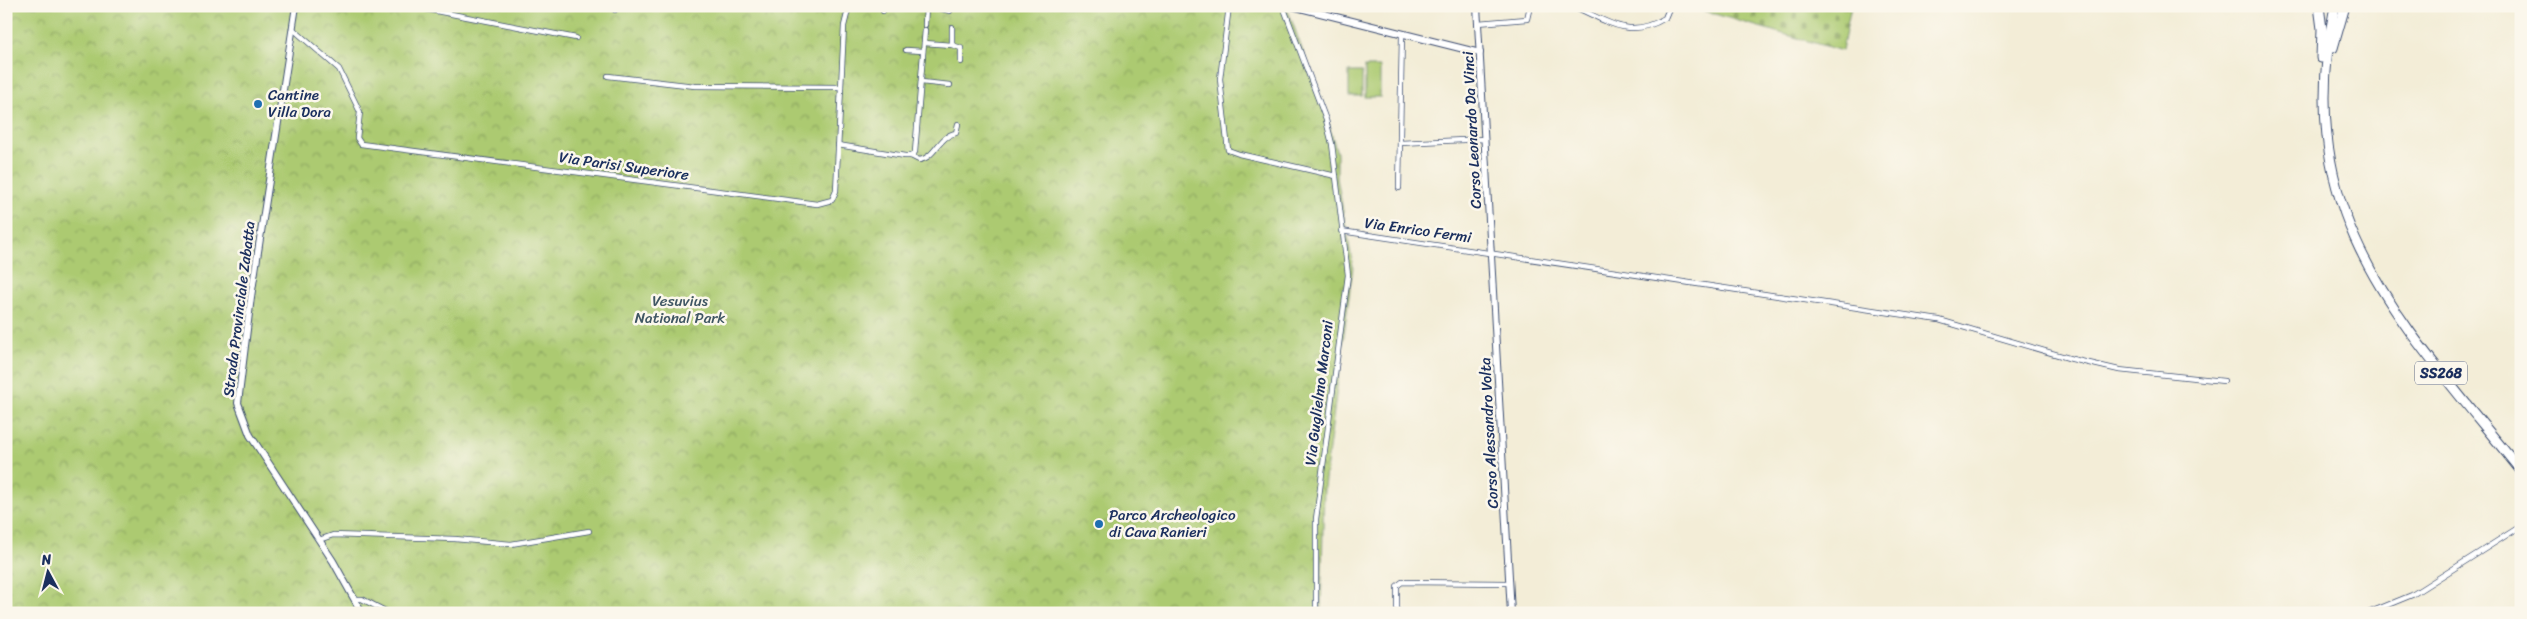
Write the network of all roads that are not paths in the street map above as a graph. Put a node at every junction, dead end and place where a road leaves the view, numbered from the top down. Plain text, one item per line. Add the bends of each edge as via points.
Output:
1 (296, 6) edge
2 (410, 6) edge
3 (849, 6) edge
4 (926, 6) edge
5 (931, 6) edge
6 (1229, 6) edge
7 (1283, 6) edge
8 (1292, 6) edge
9 (1478, 6) edge
10 (1530, 6) edge
11 (1573, 6) edge
12 (1670, 6) edge
13 (2319, 6) edge
14 (2335, 6) edge
15 (2345, 6) edge
16 (950, 10) dead end
17 (1478, 23) junction
18 (952, 27) dead end
19 (293, 29) junction
20 (1402, 35) junction
21 (576, 38) dead end
22 (924, 43) junction
23 (952, 45) junction
24 (906, 50) dead end
25 (923, 51) junction
26 (1480, 53) junction
27 (962, 62) dead end
28 (608, 76) dead end
29 (921, 82) junction
30 (950, 85) dead end
31 (841, 87) junction
32 (2324, 95) junction
33 (2324, 107) junction
34 (958, 124) dead end
35 (1485, 139) junction
36 (1400, 143) junction
37 (838, 144) junction
38 (912, 156) junction
39 (1336, 176) junction
40 (1400, 188) dead end
41 (1341, 231) junction
42 (1491, 253) junction
43 (2224, 381) dead end
44 (2521, 471) edge
45 (2521, 526) edge
46 (589, 531) dead end
47 (319, 540) junction
48 (1510, 583) junction
49 (355, 599) junction
50 (362, 613) edge
51 (389, 613) edge
52 (1316, 613) edge
53 (1397, 613) edge
54 (1511, 613) edge
55 (2368, 613) edge

1 - 19 street, Strada Provinciale Zabatta
2 - 21 street
3 - 31 street, Via Parisi Superiore via 844,21
4 - 22 street
5 - 16 street
6 - 39 street via 1220,78 1228,150
7 - 39 street, Via Guglielmo Marconi via 1326,120
8 - 20 street
9 - 17 street, Corso Leonardo Da Vinci
10 - 17 street via 1527,19
11 - 12 street via 1625,29 1638,30 1665,18
13 - 33 highway
14 - 32 highway, SS268 via 2326,56
15 - 32 highway
17 - 26 street, Corso Leonardo Da Vinci
18 - 23 street
19 - 37 street, Via Parisi Superiore via 339,69 360,112 357,138 361,144 817,204 832,200 836,191
19 - 47 street, Strada Provinciale Zabatta via 238,403 250,435
20 - 26 street
20 - 36 street
22 - 23 street
22 - 25 street
23 - 27 street via 961,48
24 - 25 street
25 - 29 street
26 - 35 street, Corso Leonardo Da Vinci
28 - 31 street via 695,86
29 - 30 street
29 - 38 street via 916,146
31 - 37 street, Via Parisi Superiore
32 - 33 highway, SS268
33 - 44 highway, SS268 via 2333,175 2348,225 2369,269 2414,339
34 - 38 street via 956,133 938,144 929,157 920,160
35 - 36 street
35 - 42 street, Corso Leonardo Da Vinci
36 - 40 street
37 - 38 street
39 - 41 street, Via Guglielmo Marconi
41 - 42 street, Via Enrico Fermi
41 - 52 street, Via Guglielmo Marconi via 1348,275 1316,519
42 - 43 street, Via Enrico Fermi via 1939,320 2119,370
42 - 48 street, Corso Alessandro Volta
45 - 55 street via 2412,595
46 - 47 street via 511,544 333,536
47 - 49 street, Strada Provinciale Zabatta
48 - 53 street via 1402,582 1397,586
48 - 54 street, Corso Alessandro Volta
49 - 50 street, Strada Provinciale Zabatta
49 - 51 street via 362,599

